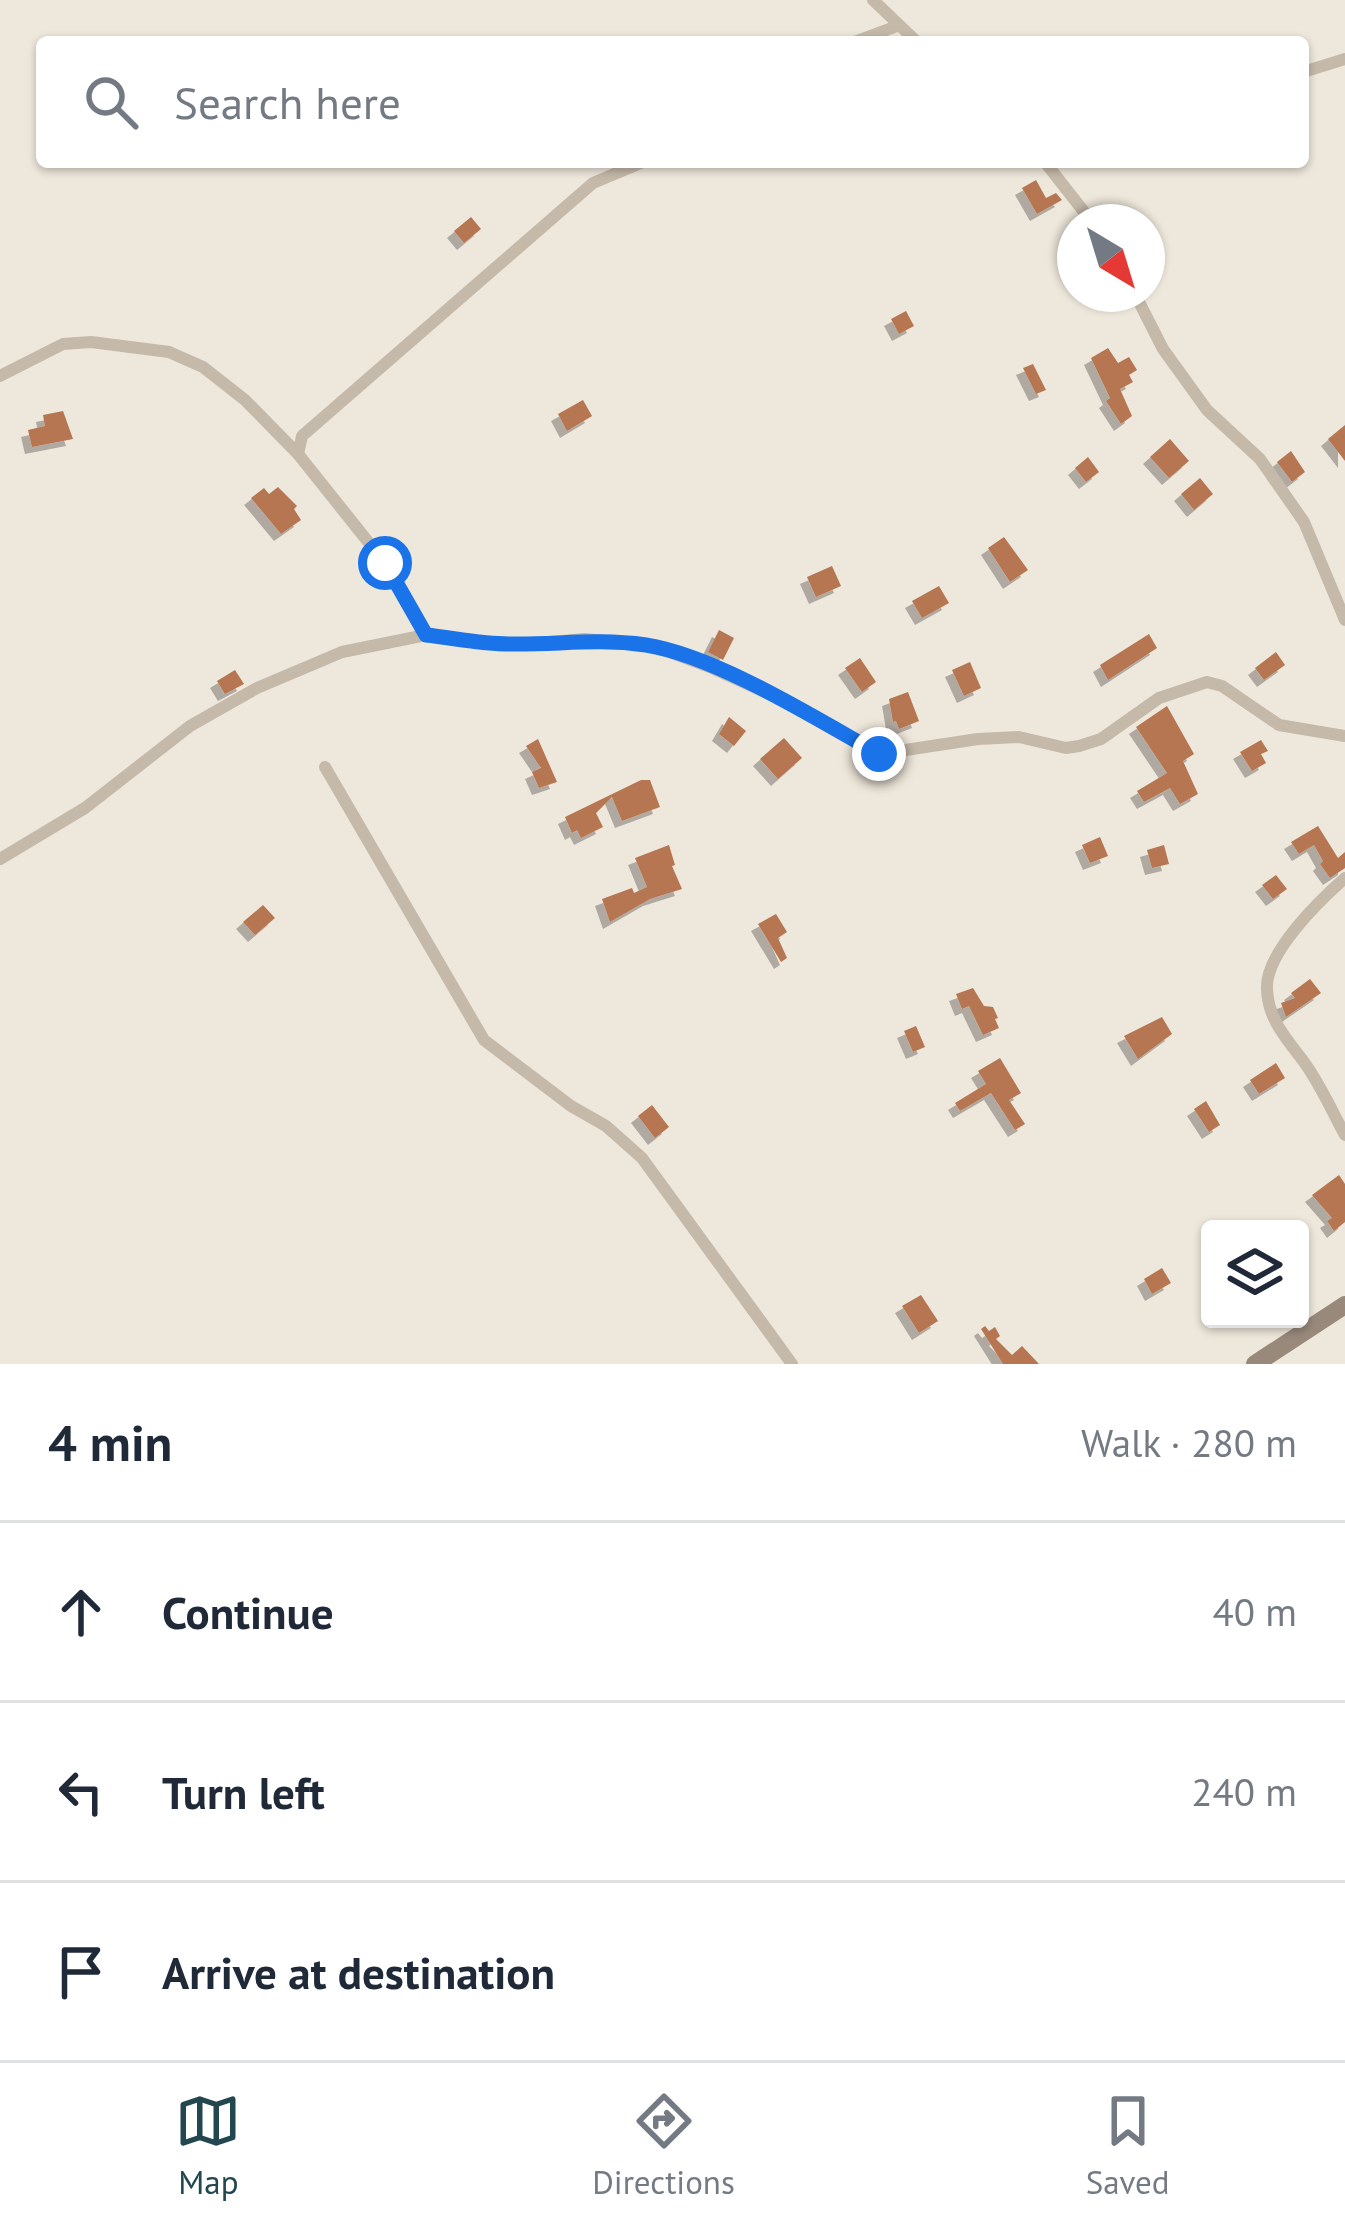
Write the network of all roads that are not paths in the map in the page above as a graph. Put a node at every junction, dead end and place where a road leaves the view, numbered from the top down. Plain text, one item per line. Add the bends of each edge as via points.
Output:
1 (873, 0) edge
2 (897, 26) junction
3 (870, 36) edge
4 (910, 36) edge
5 (1345, 59) edge
6 (1309, 70) edge
7 (629, 168) edge
8 (1050, 168) edge
9 (1079, 204) edge
10 (1144, 312) edge
11 (0, 376) edge
12 (298, 454) junction
13 (1345, 620) edge
14 (426, 635) junction
15 (1345, 736) edge
16 (326, 767) dead end
17 (0, 859) edge
18 (1345, 878) edge
19 (1345, 1135) edge
20 (1345, 1305) edge
21 (792, 1364) edge
22 (1255, 1364) edge

1 - 2 street
2 - 3 street
2 - 4 street
5 - 6 street
7 - 12 street via 593,183 302,436
8 - 9 street
10 - 13 street via 1196,394 1261,459 1304,522
11 - 12 street via 63,344 169,352 245,400
12 - 14 street via 385,563
14 - 15 street via 653,646 802,710 879,754 1018,737 1079,746 1159,698 1207,682 1279,725
14 - 17 street via 341,652 257,688
16 - 21 street via 484,1040 642,1158
18 - 19 street via 1283,948 1266,988 1281,1036
20 - 22 main road

